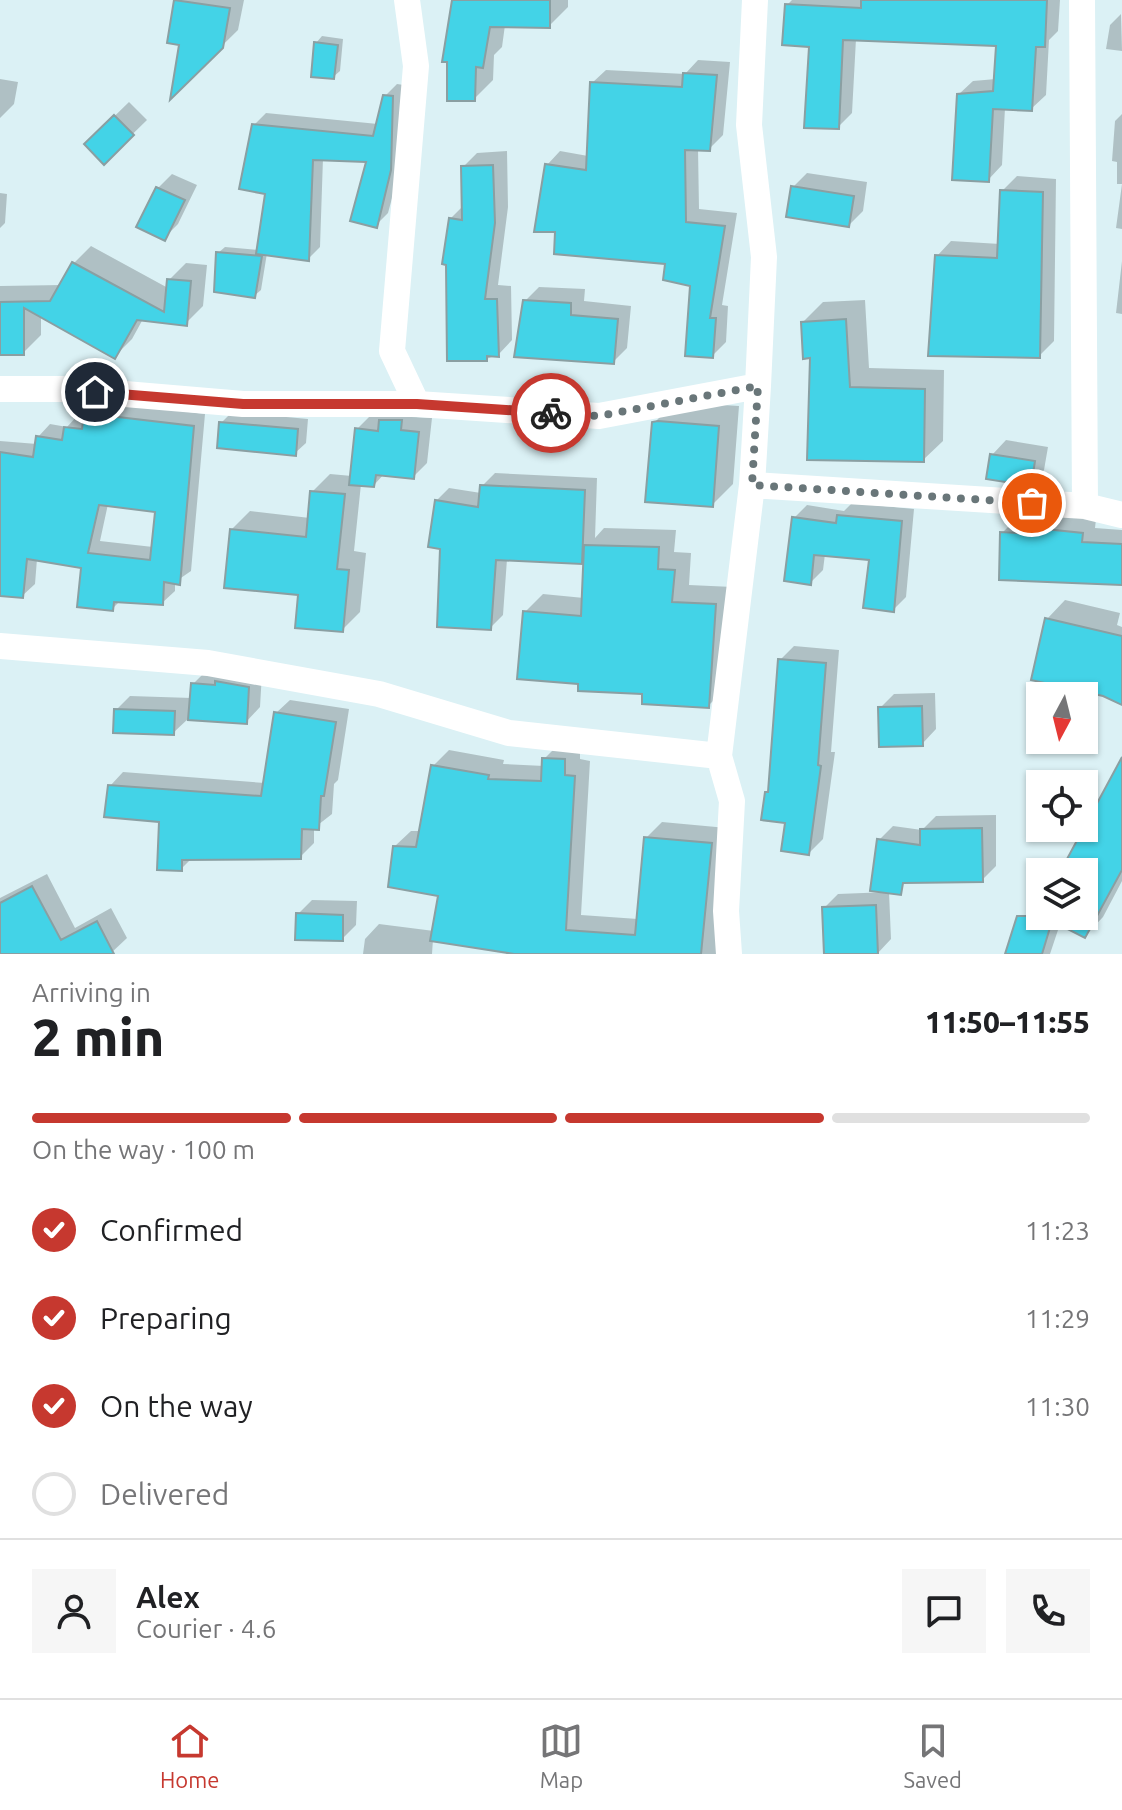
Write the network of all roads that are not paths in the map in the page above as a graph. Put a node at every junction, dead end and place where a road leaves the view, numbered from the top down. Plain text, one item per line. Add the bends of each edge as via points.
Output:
1 (407, 0) edge
2 (755, 0) edge
3 (1082, 0) edge
4 (758, 386) junction
5 (0, 389) edge
6 (417, 404) junction
7 (752, 485) junction
8 (1085, 506) junction
9 (1122, 515) edge
10 (0, 646) edge
11 (719, 756) junction
12 (729, 954) edge

1 - 6 street via 416,66 392,351
2 - 4 street via 749,125 764,257
3 - 8 street
4 - 6 street via 599,416
4 - 7 street
5 - 6 street via 66,389 243,404
7 - 8 street
7 - 11 street
8 - 9 street
10 - 11 street via 208,663 379,694 509,733
11 - 12 street via 732,801

